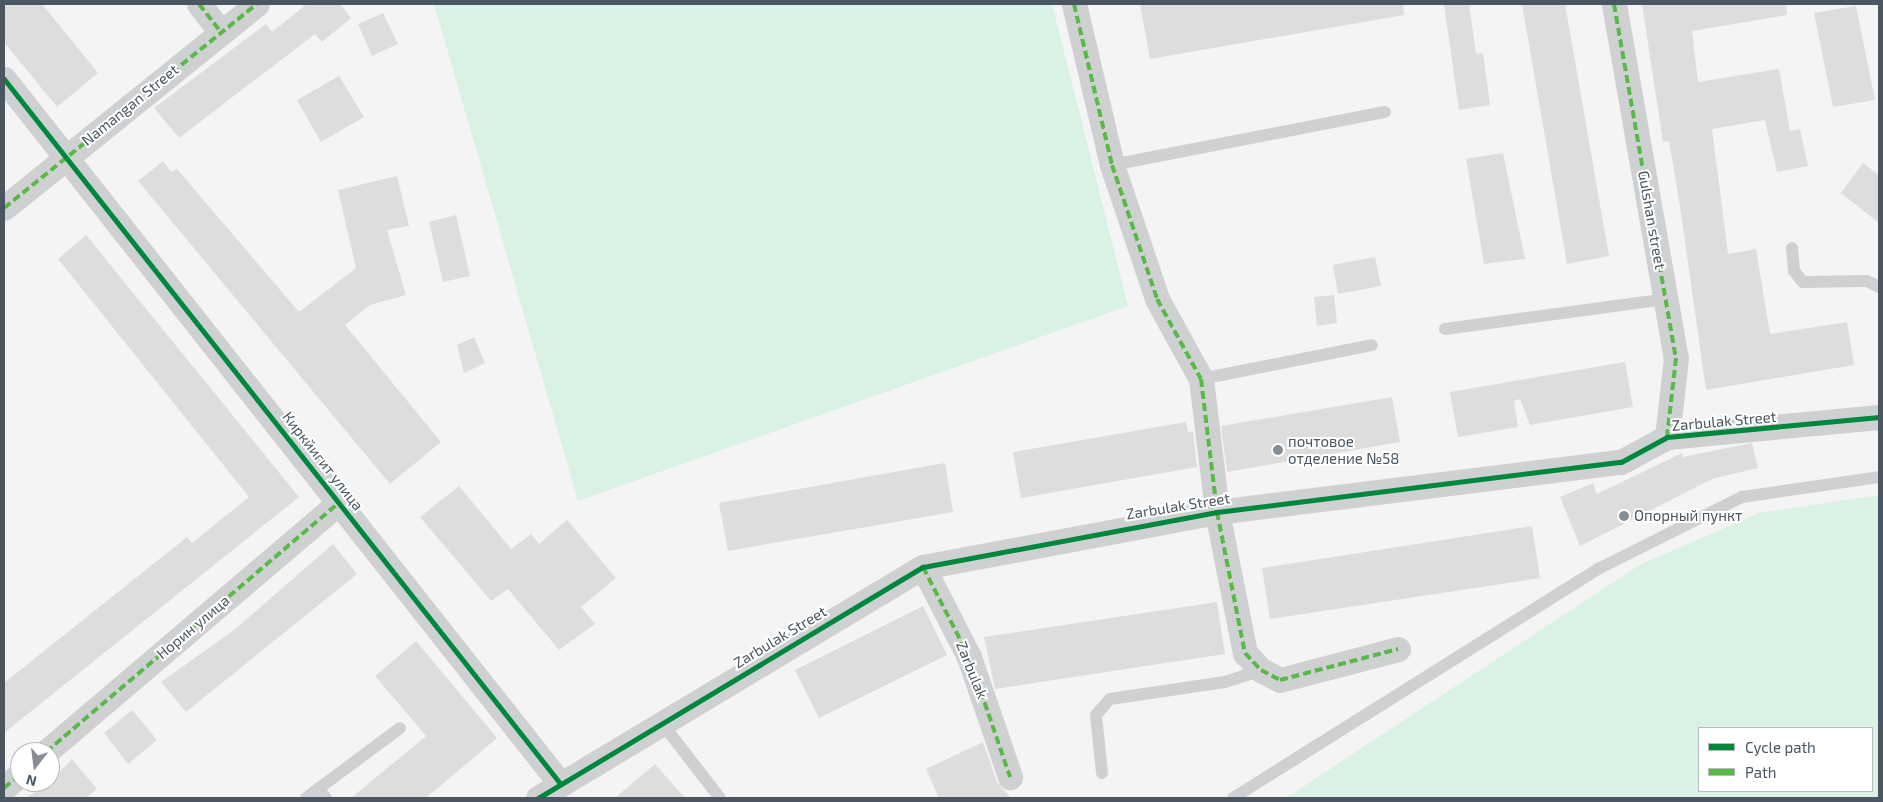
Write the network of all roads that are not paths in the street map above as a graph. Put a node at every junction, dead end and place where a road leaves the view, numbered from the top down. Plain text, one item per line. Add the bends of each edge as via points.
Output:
1 (199, 4) edge
2 (257, 4) edge
3 (1074, 4) edge
4 (1614, 4) edge
5 (221, 32) junction
6 (4, 79) edge
7 (1385, 112) dead end
8 (66, 156) junction
9 (1112, 165) junction
10 (4, 208) edge
11 (1792, 248) dead end
12 (1879, 287) edge
13 (1666, 299) junction
14 (1445, 329) dead end
15 (1372, 345) dead end
16 (1201, 379) junction
17 (1879, 417) edge
18 (1667, 437) junction
19 (1879, 477) edge
20 (340, 502) junction
21 (1217, 512) junction
22 (923, 567) junction
23 (1398, 649) dead end
24 (1260, 670) junction
25 (661, 722) junction
26 (400, 728) dead end
27 (58, 742) edge
28 (1102, 773) dead end
29 (1010, 776) dead end
30 (559, 782) junction
31 (322, 793) edge
32 (306, 798) edge
33 (538, 798) edge
34 (720, 798) edge
35 (1233, 798) edge

1 - 5 street
2 - 5 street, Namangan Street
3 - 9 street
4 - 13 street, Gulshan street
5 - 8 street, Namangan Street
6 - 8 street, Киркйигит улица
7 - 9 lane
8 - 10 street, Namangan Street
8 - 20 street, Киркйигит улица
9 - 16 street via 1157,299
11 - 12 lane via 1794,271 1803,282 1867,281
13 - 14 lane
13 - 18 street, Gulshan street via 1676,358
15 - 16 lane
16 - 21 street
17 - 18 street, Zarbulak Street
18 - 21 street, Zarbulak Street via 1621,462
19 - 35 lane via 1733,502 1600,568
20 - 27 street, Норин улица
20 - 30 street, Киркйигит улица
21 - 22 street, Zarbulak Street
21 - 24 street via 1245,653
22 - 25 street, Zarbulak Street
22 - 29 street, Zarbulak via 969,657
23 - 24 street via 1280,680
24 - 28 lane via 1225,682 1110,699 1096,715
25 - 30 street, Zarbulak Street
25 - 34 lane
26 - 31 lane
30 - 33 street, Zarbulak Street
31 - 32 lane

